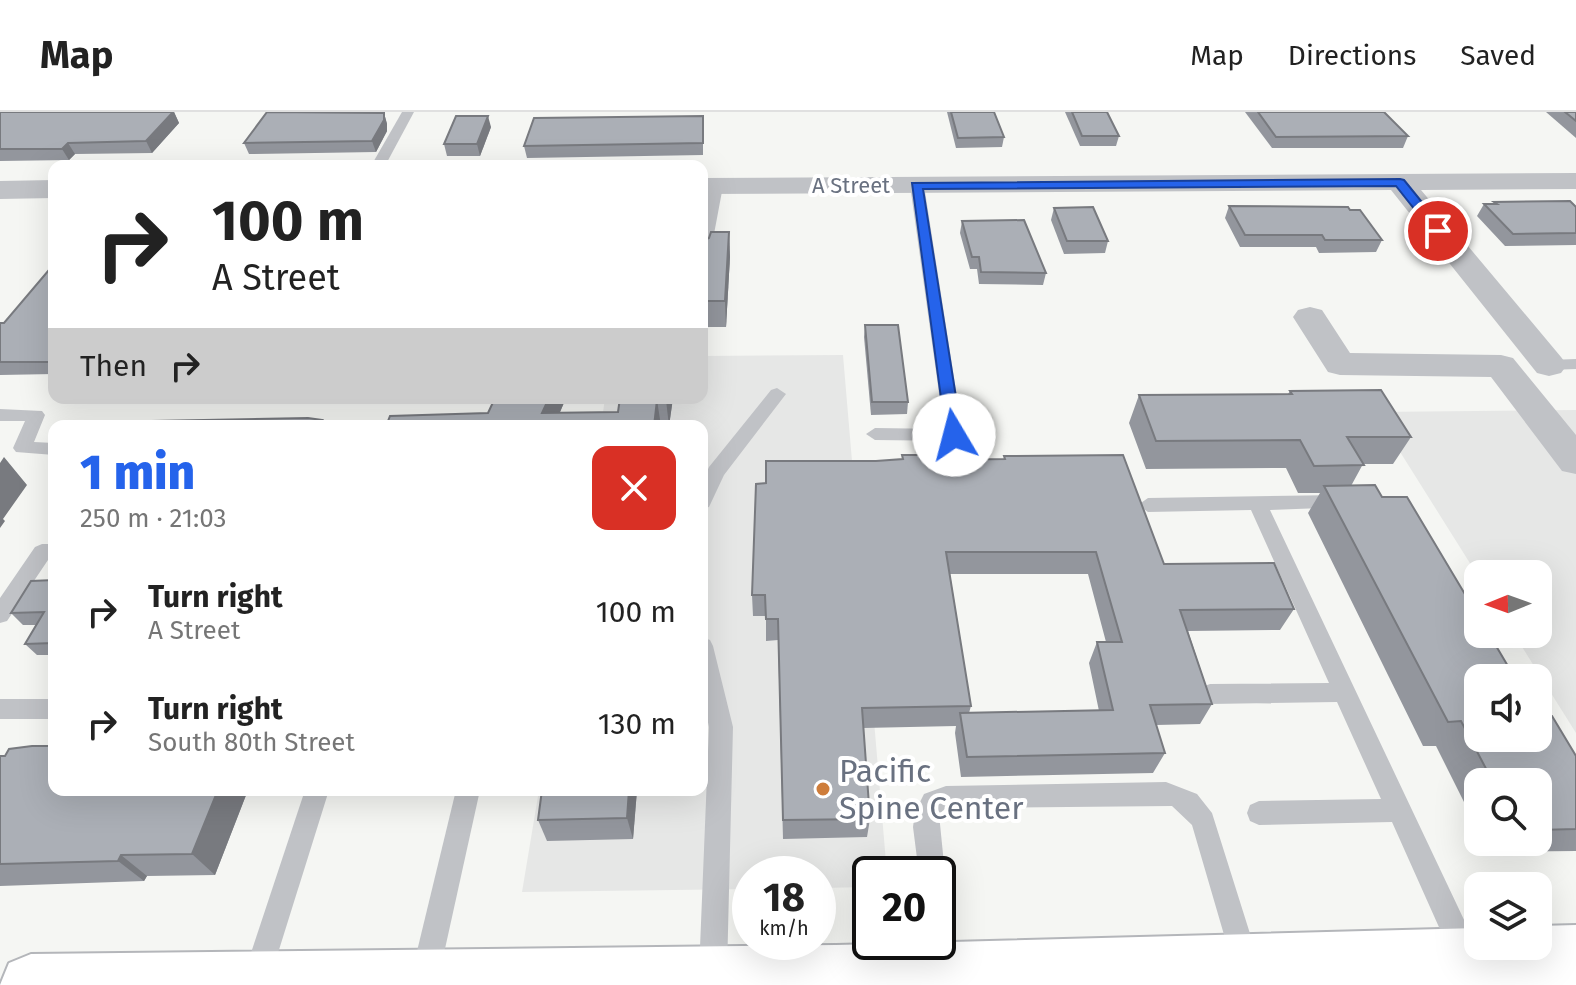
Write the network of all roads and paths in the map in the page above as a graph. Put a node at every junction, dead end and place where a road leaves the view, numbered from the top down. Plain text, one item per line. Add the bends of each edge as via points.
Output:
1 (408, 112) edge
2 (381, 160) edge
3 (1576, 181) edge
4 (1400, 183) junction
5 (917, 185) junction
6 (709, 186) edge
7 (48, 189) edge
8 (0, 190) edge
9 (708, 227) edge
10 (1310, 317) dead end
11 (1563, 364) edge
12 (1501, 366) junction
13 (777, 394) dead end
14 (0, 415) edge
15 (875, 434) dead end
16 (48, 449) edge
17 (1576, 461) edge
18 (708, 489) edge
19 (1362, 502) edge
20 (1257, 503) junction
21 (1148, 505) dead end
22 (48, 552) edge
23 (0, 615) edge
24 (708, 672) edge
25 (1344, 692) junction
26 (1210, 694) edge
27 (0, 709) edge
28 (48, 709) edge
29 (315, 796) edge
30 (467, 796) edge
31 (1399, 810) junction
32 (1259, 813) dead end
33 (931, 856) edge
34 (956, 948) edge
35 (1576, 955) edge
36 (900, 960) edge
37 (1246, 963) junction
38 (1473, 971) edge
39 (713, 976) junction
40 (424, 980) junction
41 (836, 980) edge
42 (255, 983) junction
43 (31, 985) edge

1 - 2 lane
3 - 4 street, A Street
4 - 5 street, A Street
4 - 11 street
5 - 6 street, A Street
5 - 15 lane via 954,435
6 - 9 lane via 717,204
7 - 8 street
10 - 12 street via 1340,364
11 - 12 street
12 - 17 street
13 - 18 lane
14 - 16 lane via 36,415 22,448
19 - 20 lane
20 - 21 lane
20 - 25 lane
22 - 23 lane
24 - 39 lane via 721,727
25 - 26 lane
25 - 31 lane
27 - 28 lane
29 - 42 lane
30 - 40 lane
31 - 32 lane
31 - 38 lane
33 - 37 lane via 927,812 933,802 946,797 1181,796 1203,821
34 - 37 main road
35 - 38 main road
36 - 41 main road
37 - 38 main road
39 - 40 main road
39 - 41 main road
40 - 42 main road
42 - 43 main road

